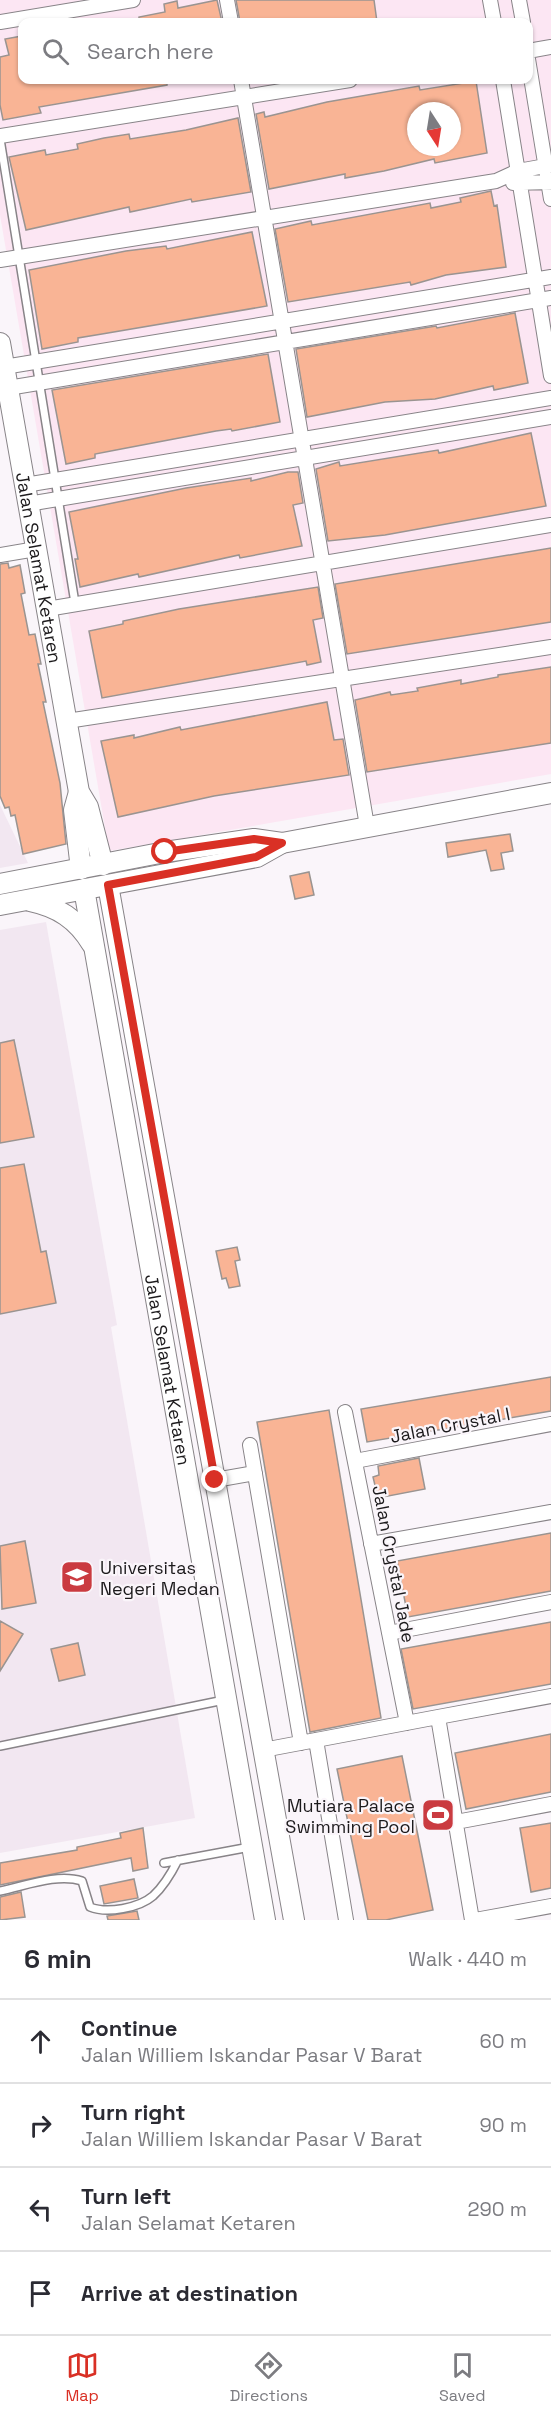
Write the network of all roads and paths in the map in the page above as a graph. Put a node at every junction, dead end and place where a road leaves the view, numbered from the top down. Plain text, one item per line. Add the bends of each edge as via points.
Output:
1 (133, 0) edge
2 (228, 0) edge
3 (490, 0) edge
4 (519, 0) edge
5 (24, 18) edge
6 (230, 18) edge
7 (493, 18) edge
8 (522, 18) edge
9 (18, 19) edge
10 (0, 22) edge
11 (551, 47) edge
12 (533, 50) edge
13 (242, 84) edge
14 (324, 84) edge
15 (504, 84) edge
16 (533, 84) edge
17 (244, 96) junction
18 (0, 138) edge
19 (548, 166) edge
20 (519, 178) junction
21 (550, 183) edge
22 (551, 200) edge
23 (264, 218) junction
24 (19, 256) junction
25 (0, 260) edge
26 (551, 276) edge
27 (536, 279) junction
28 (472, 290) junction
29 (421, 298) junction
30 (545, 299) edge
31 (381, 305) junction
32 (476, 310) junction
33 (344, 311) junction
34 (425, 319) junction
35 (282, 321) junction
36 (384, 325) junction
37 (214, 332) junction
38 (347, 332) junction
39 (176, 339) junction
40 (285, 342) junction
41 (0, 343) edge
42 (135, 346) junction
43 (218, 353) junction
44 (87, 354) junction
45 (179, 359) junction
46 (36, 362) junction
47 (139, 366) junction
48 (4, 367) junction
49 (90, 374) junction
50 (551, 376) edge
51 (39, 382) junction
52 (8, 388) junction
53 (551, 398) edge
54 (6, 416) edge
55 (551, 417) edge
56 (302, 439) junction
57 (305, 458) junction
58 (55, 480) junction
59 (27, 495) junction
60 (58, 499) junction
61 (551, 525) edge
62 (36, 549) junction
63 (0, 555) edge
64 (322, 562) junction
65 (75, 603) junction
66 (47, 609) junction
67 (551, 647) edge
68 (342, 679) junction
69 (67, 722) junction
70 (79, 792) junction
71 (551, 793) edge
72 (367, 826) junction
73 (282, 843) junction
74 (103, 865) junction
75 (81, 869) junction
76 (0, 884) edge
77 (108, 885) junction
78 (84, 890) junction
79 (27, 900) junction
80 (0, 905) edge
81 (94, 946) junction
82 (153, 1133) junction
83 (128, 1139) junction
84 (345, 1412) dead end
85 (551, 1424) edge
86 (250, 1445) dead end
87 (355, 1461) junction
88 (255, 1473) junction
89 (215, 1480) junction
90 (551, 1512) edge
91 (371, 1544) junction
92 (228, 1556) junction
93 (202, 1559) junction
94 (551, 1602) edge
95 (389, 1634) junction
96 (551, 1696) edge
97 (226, 1700) junction
98 (438, 1717) junction
99 (407, 1723) junction
100 (316, 1740) junction
101 (302, 1743) junction
102 (0, 1746) edge
103 (263, 1750) junction
104 (551, 1804) edge
105 (456, 1822) junction
106 (252, 1847) junction
107 (178, 1860) junction
108 (164, 1863) dead end
109 (0, 1891) edge
110 (551, 1906) edge
111 (265, 1920) edge
112 (294, 1920) edge
113 (346, 1920) edge
114 (473, 1920) edge

1 - 5 street
2 - 6 street
3 - 7 street
4 - 8 street
9 - 10 street
11 - 12 street
13 - 17 street
14 - 17 street
15 - 20 street
16 - 19 street
17 - 18 street
17 - 23 street
18 - 24 lane
19 - 20 street
19 - 21 street
20 - 21 street
20 - 23 street
20 - 27 street
21 - 22 street
23 - 24 street
23 - 35 street
24 - 25 street
24 - 46 lane
26 - 27 street
27 - 28 street
27 - 30 street
28 - 29 street
28 - 32 street
29 - 31 street
29 - 34 street
30 - 32 street
30 - 50 street
31 - 33 street
31 - 36 street
32 - 34 street
33 - 35 street
33 - 38 street
34 - 36 street
35 - 37 street
35 - 40 street
36 - 38 street
37 - 39 street
37 - 43 street
38 - 40 street
39 - 42 street
39 - 45 street
40 - 43 street
40 - 56 street
41 - 48 street, Jalan Selamat Ketaren
42 - 44 street
42 - 47 street
43 - 45 street
44 - 46 street
44 - 49 street
45 - 47 street
46 - 48 street
46 - 51 lane
47 - 49 street
48 - 52 street, Jalan Selamat Ketaren
49 - 51 street
51 - 52 street
51 - 58 lane
52 - 54 street, Jalan Selamat Ketaren
53 - 56 street
54 - 59 street, Jalan Selamat Ketaren
55 - 57 street
56 - 57 street
56 - 58 street
57 - 60 street
57 - 64 street
58 - 59 street
58 - 60 lane
59 - 60 street
59 - 62 street, Jalan Selamat Ketaren
60 - 65 lane
61 - 64 street
62 - 63 street
62 - 66 street, Jalan Selamat Ketaren
64 - 65 street
64 - 68 street
65 - 66 street
66 - 69 street, Jalan Selamat Ketaren
67 - 68 street
68 - 69 street
68 - 72 street
69 - 70 street, Jalan Selamat Ketaren
70 - 74 street, Jalan Selamat Ketaren via 88,807
70 - 75 street, Jalan Selamat Ketaren via 75,810
71 - 72 street
72 - 73 street
73 - 74 street via 254,839
73 - 77 street via 256,857
74 - 75 street
75 - 76 street
77 - 78 street
77 - 82 street, Jalan Selamat Ketaren
78 - 79 street
78 - 81 street, Jalan Selamat Ketaren
79 - 80 street
79 - 81 street via 59,910 73,920
81 - 83 street, Jalan Selamat Ketaren
82 - 83 street
82 - 89 street, Jalan Selamat Ketaren
83 - 93 street, Jalan Selamat Ketaren
84 - 87 street, Jalan Crystal Jade
85 - 87 street, Jalan Crystal I
86 - 88 street
87 - 91 street, Jalan Crystal Jade
88 - 89 street
88 - 101 street
89 - 92 street, Jalan Selamat Ketaren
90 - 91 street
91 - 95 street, Jalan Crystal Jade
92 - 93 street
92 - 103 street, Jalan Selamat Ketaren
93 - 97 street, Jalan Selamat Ketaren
94 - 95 street
95 - 99 street, Jalan Crystal Jade
96 - 98 street
97 - 102 lane
97 - 106 street, Jalan Selamat Ketaren
98 - 99 street
98 - 105 street
99 - 100 street
100 - 101 street
100 - 113 street
101 - 103 street
103 - 112 street, Jalan Selamat Ketaren
104 - 105 street
105 - 114 street
106 - 107 lane
106 - 111 street, Jalan Selamat Ketaren
107 - 108 lane
107 - 109 lane via 153,1896 114,1910 90,1907 82,1881 77,1880 63,1878
110 - 114 street

